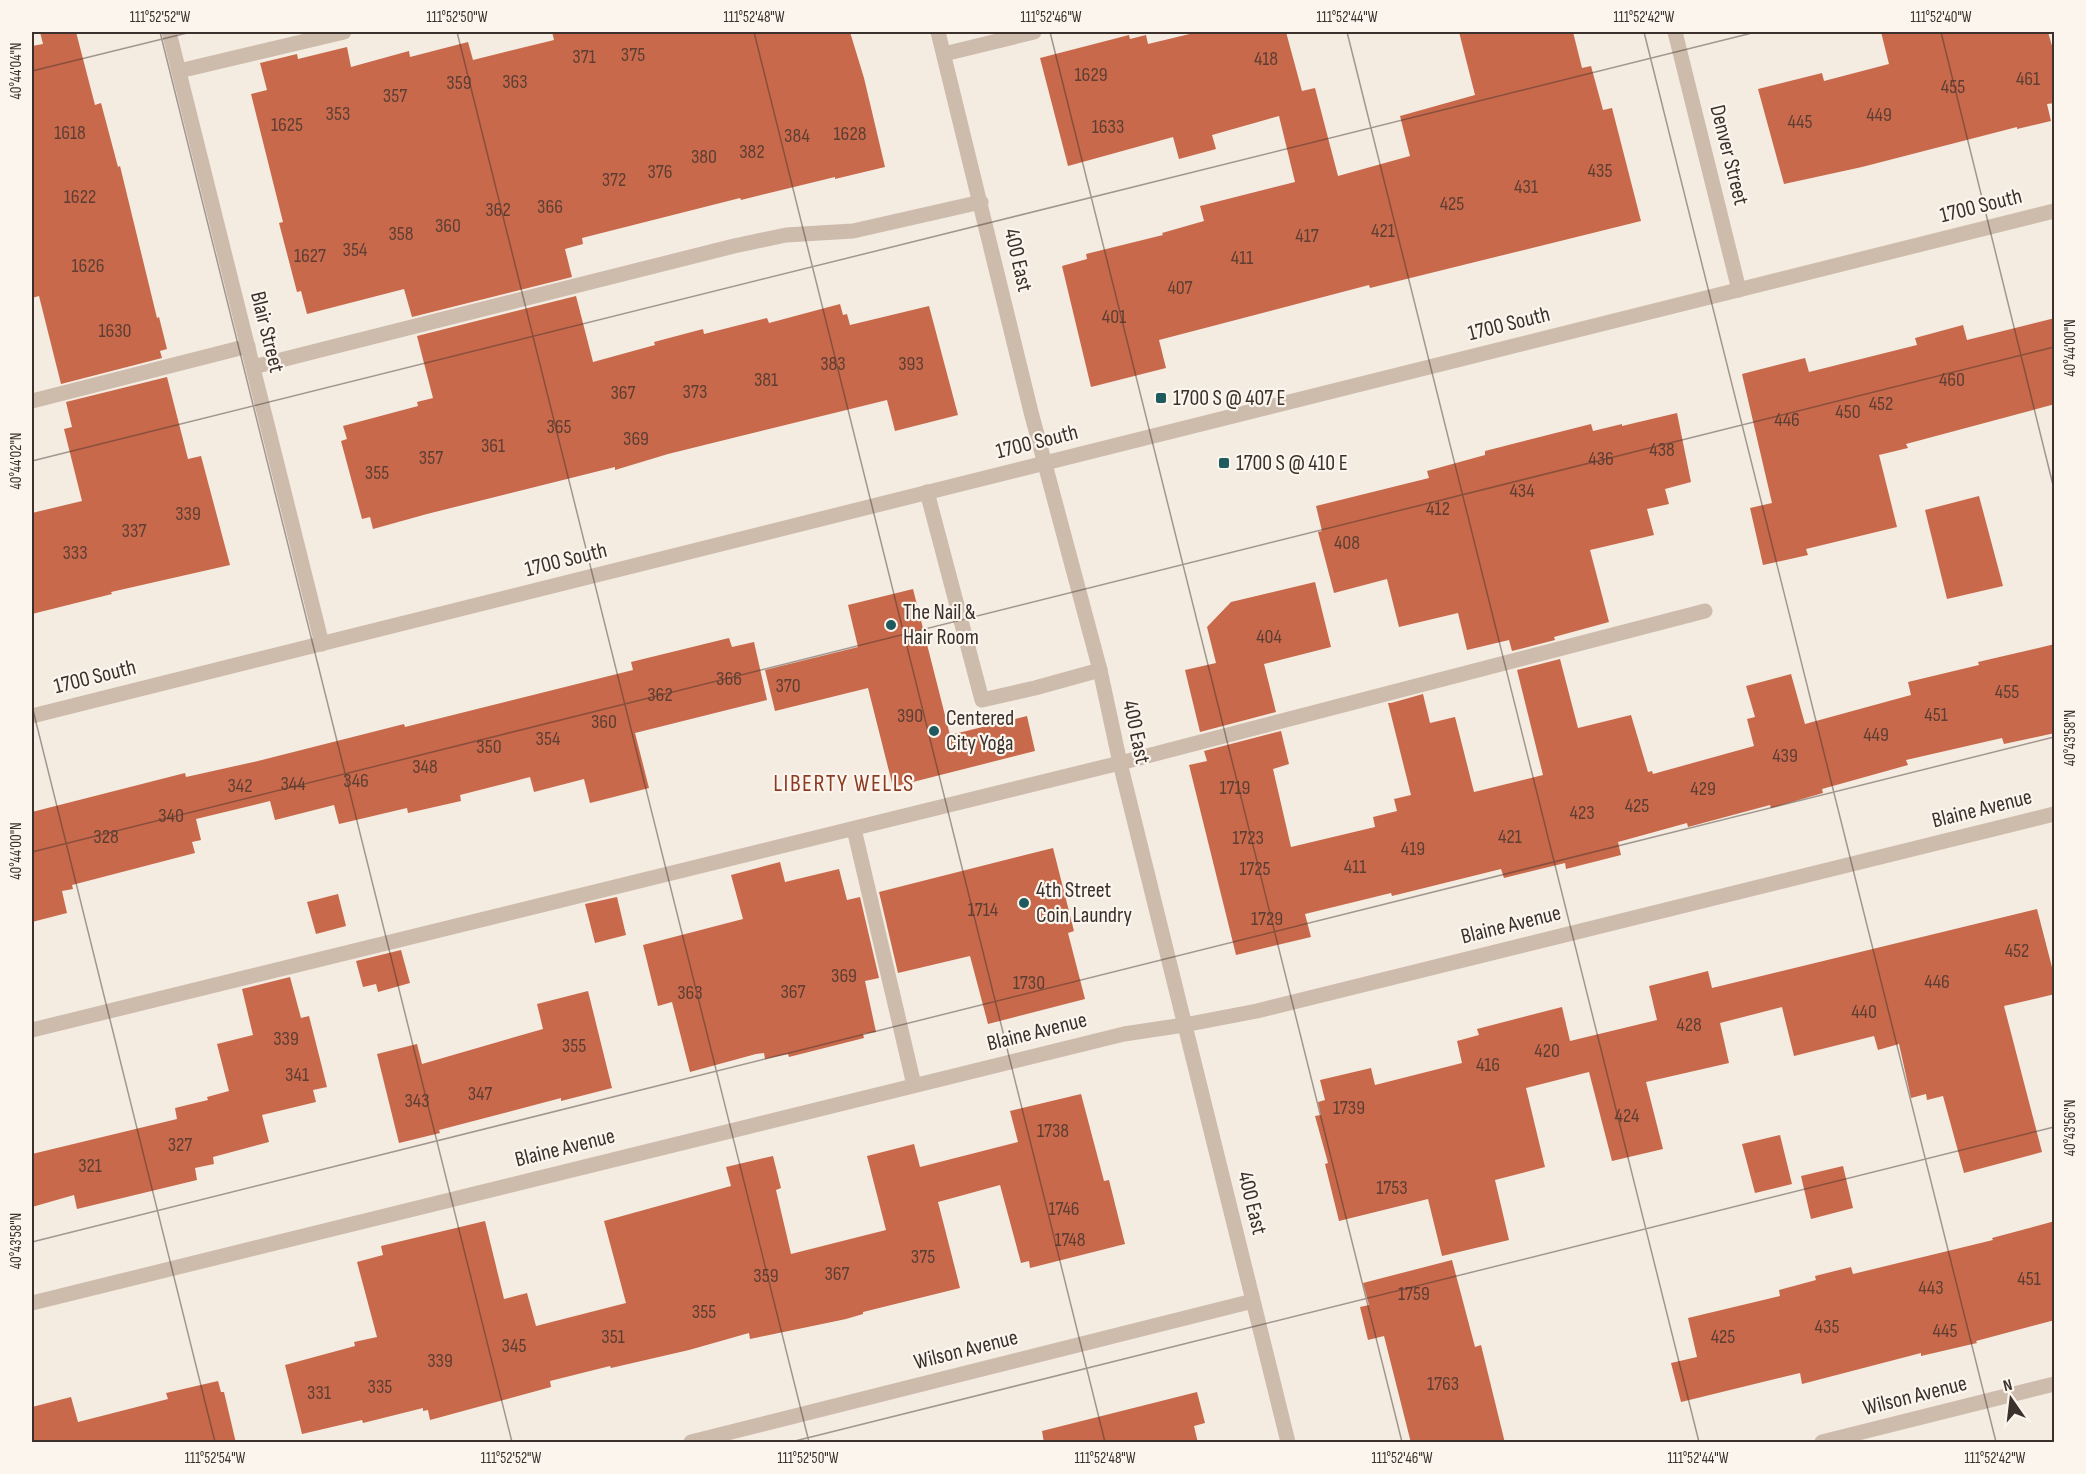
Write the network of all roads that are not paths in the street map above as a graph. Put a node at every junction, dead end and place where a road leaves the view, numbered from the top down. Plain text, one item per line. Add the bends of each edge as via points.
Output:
1 (169, 32) edge
2 (344, 32) edge
3 (938, 32) edge
4 (1034, 32) edge
5 (1675, 32) edge
6 (944, 54) junction
7 (179, 71) junction
8 (981, 202) junction
9 (2055, 211) edge
10 (1739, 290) junction
11 (248, 346) junction
12 (253, 367) junction
13 (32, 401) edge
14 (1045, 463) junction
15 (927, 492) junction
16 (1705, 611) dead end
17 (322, 644) junction
18 (1100, 670) junction
19 (32, 716) edge
20 (1120, 763) junction
21 (2055, 814) edge
22 (854, 829) junction
23 (1184, 1025) junction
24 (32, 1030) edge
25 (914, 1085) junction
26 (1253, 1302) junction
27 (32, 1303) edge
28 (2055, 1384) edge
29 (691, 1443) edge
30 (1288, 1443) edge
31 (1822, 1443) edge

1 - 7 street, Blair Street
2 - 7 street
3 - 6 street, 400 East
4 - 6 street
5 - 10 street, Denver Street
6 - 8 street, 400 East
7 - 11 street, Blair Street
8 - 12 street via 852,231 786,235 734,246
8 - 14 street, 400 East
9 - 10 street, 1700 South
10 - 14 street, 1700 South
11 - 12 street, Blair Street
11 - 13 street
12 - 17 street, Blair Street
14 - 15 street, 1700 South
14 - 18 street, 400 East
15 - 17 street, 1700 South
15 - 18 street via 982,700
16 - 20 street
17 - 19 street, 1700 South
18 - 20 street, 400 East
20 - 22 street
20 - 23 street, 400 East
21 - 23 street, Blaine Avenue via 1257,1011
22 - 24 street
22 - 25 street
23 - 25 street, Blaine Avenue via 1124,1034
23 - 26 street, 400 East
25 - 27 street, Blaine Avenue
26 - 29 street, Wilson Avenue
26 - 30 street, 400 East
28 - 31 street, Wilson Avenue

